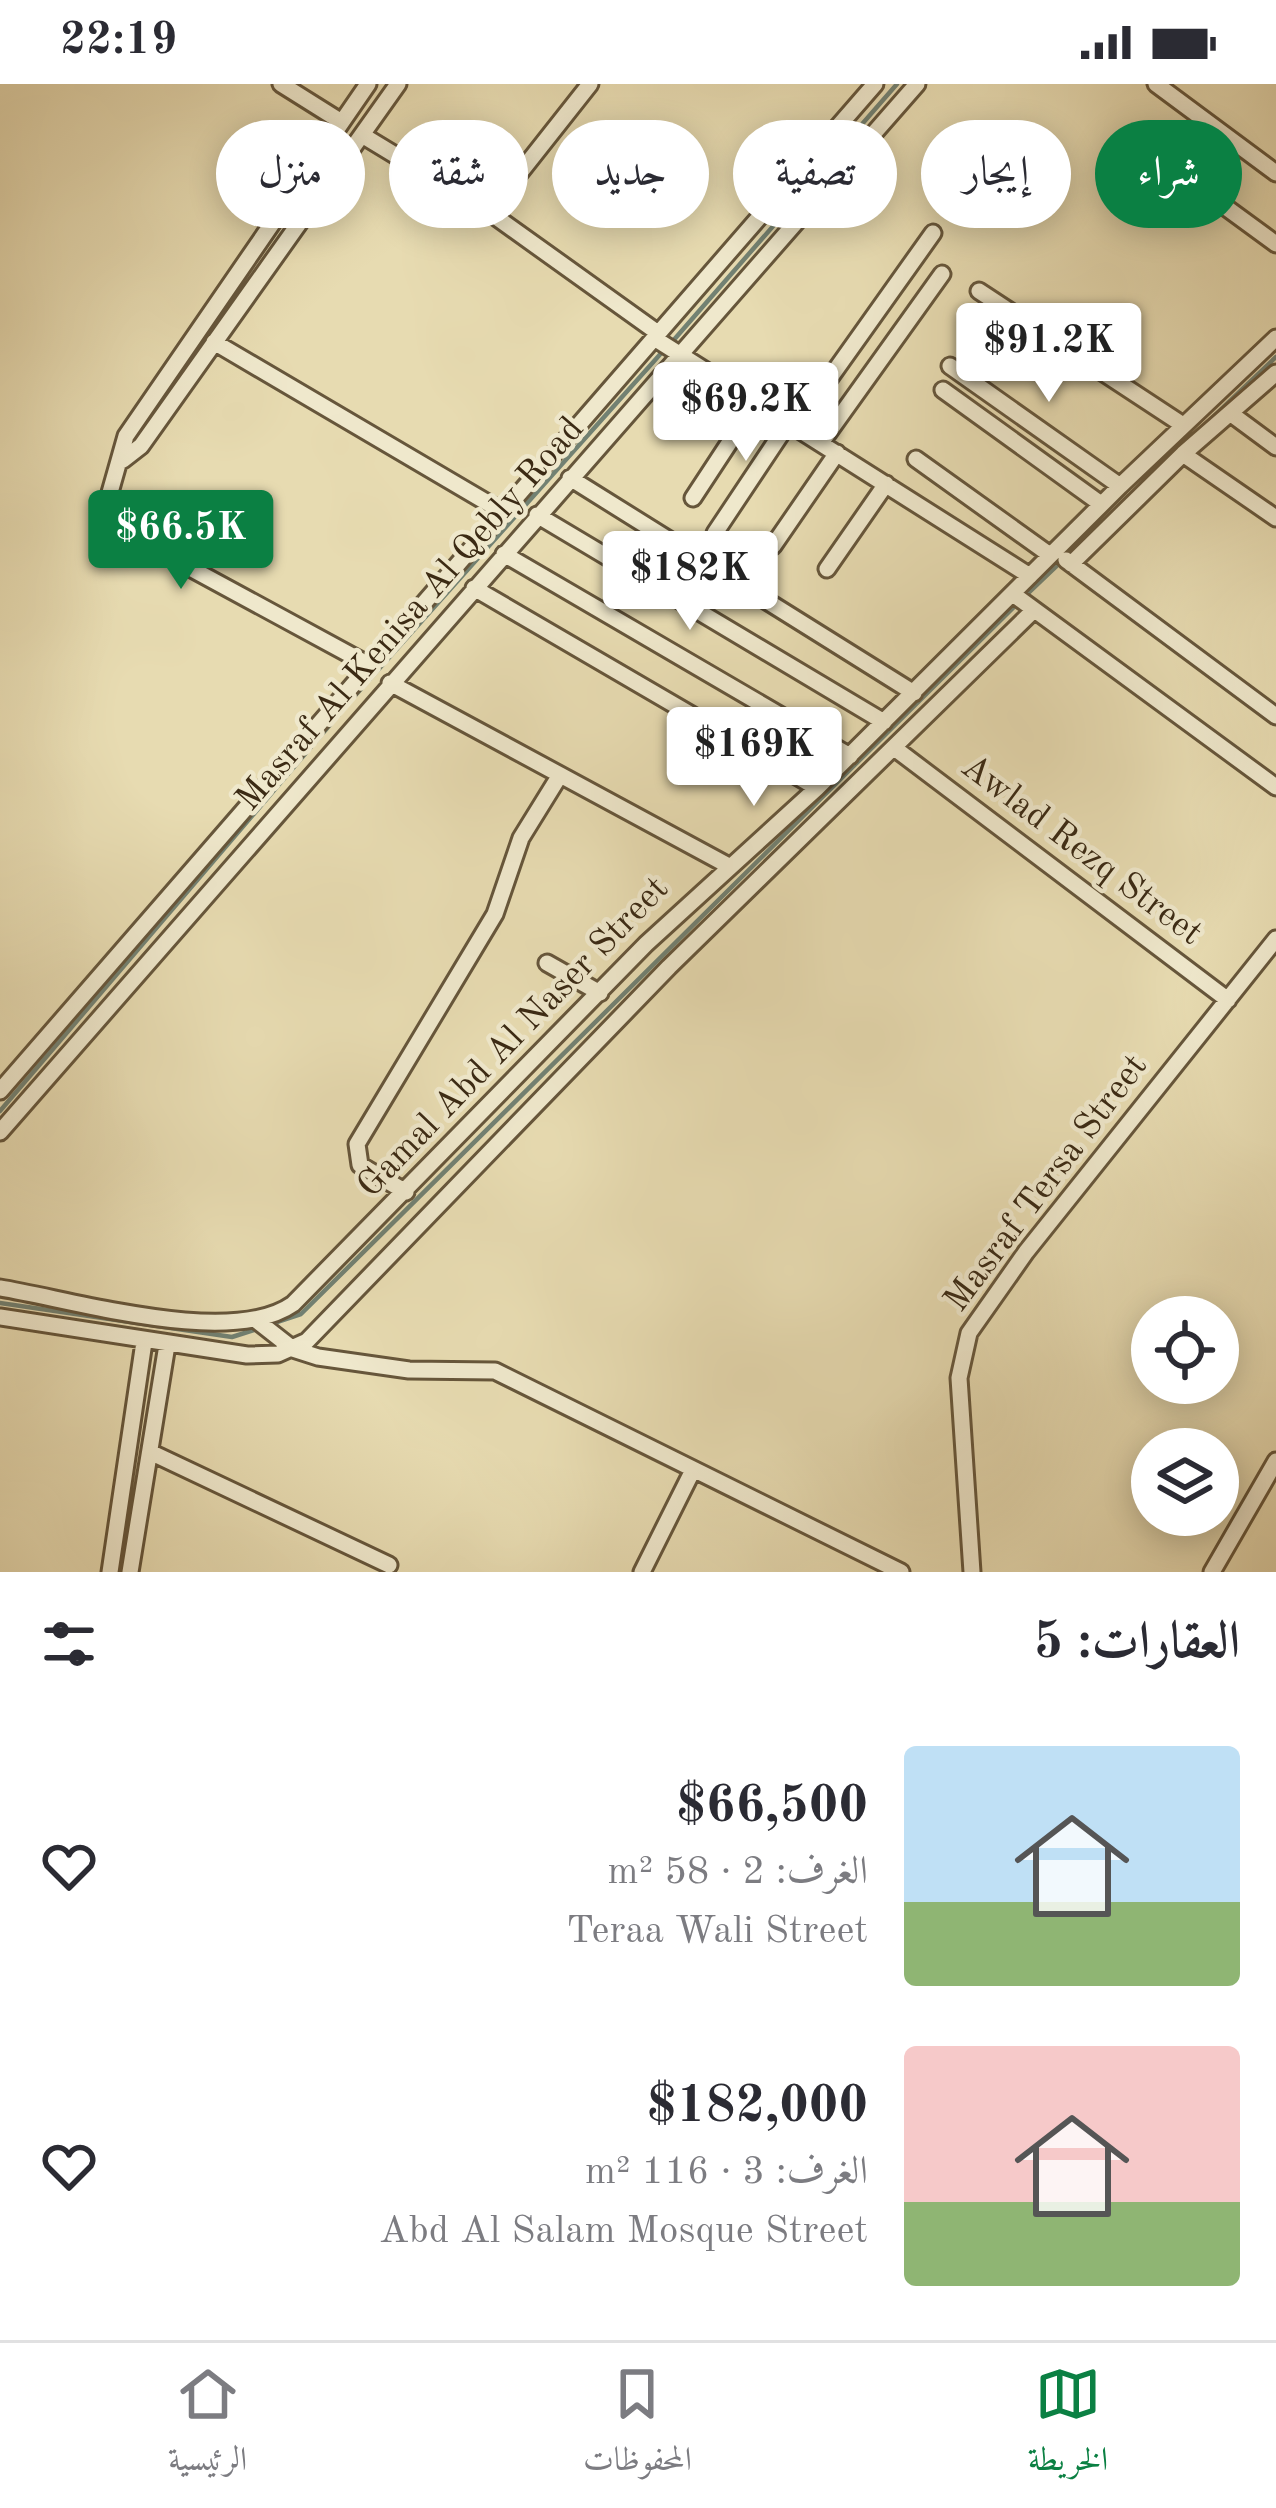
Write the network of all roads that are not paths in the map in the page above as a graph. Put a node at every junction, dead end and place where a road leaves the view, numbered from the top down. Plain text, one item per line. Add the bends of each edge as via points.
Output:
1 (281, 84) edge
2 (368, 84) edge
3 (398, 84) edge
4 (590, 84) edge
5 (874, 84) edge
6 (916, 84) edge
7 (1156, 84) edge
8 (338, 120) edge
9 (341, 120) edge
10 (365, 131) edge
11 (528, 163) edge
12 (1276, 173) edge
13 (1242, 219) edge
14 (267, 228) edge
15 (296, 228) edge
16 (511, 228) edge
17 (933, 233) dead end
18 (1276, 244) edge
19 (941, 274) dead end
20 (979, 291) dead end
21 (656, 335) junction
22 (214, 342) junction
23 (1273, 346) edge
24 (679, 353) junction
25 (950, 366) dead end
26 (1276, 373) edge
27 (943, 390) dead end
28 (756, 402) junction
29 (1230, 413) junction
30 (792, 424) junction
31 (1183, 425) junction
32 (821, 443) junction
33 (1276, 447) edge
34 (837, 453) junction
35 (1183, 454) junction
36 (916, 459) dead end
37 (124, 460) junction
38 (541, 470) junction
39 (567, 481) junction
40 (886, 484) junction
41 (1120, 486) junction
42 (693, 498) dead end
43 (1101, 504) junction
44 (503, 512) junction
45 (537, 515) junction
46 (1276, 518) edge
47 (715, 533) dead end
48 (773, 546) dead end
49 (504, 554) junction
50 (1060, 557) junction
51 (827, 569) dead end
52 (1030, 576) junction
53 (474, 588) junction
54 (1022, 601) junction
55 (369, 665) junction
56 (390, 683) junction
57 (914, 692) junction
58 (1276, 716) edge
59 (884, 722) junction
60 (897, 750) junction
61 (850, 756) junction
62 (560, 775) junction
63 (1276, 787) edge
64 (818, 788) junction
65 (728, 865) junction
66 (1276, 939) edge
67 (649, 946) junction
68 (547, 963) dead end
69 (667, 965) junction
70 (600, 993) junction
71 (1228, 1000) junction
72 (0, 1091) edge
73 (0, 1132) edge
74 (406, 1192) junction
75 (0, 1288) edge
76 (0, 1317) edge
77 (105, 1319) junction
78 (258, 1323) junction
79 (144, 1342) junction
80 (286, 1344) junction
81 (167, 1345) junction
82 (150, 1452) junction
83 (1276, 1461) edge
84 (693, 1470) junction
85 (389, 1564) dead end
86 (110, 1572) edge
87 (130, 1572) edge
88 (642, 1572) edge
89 (902, 1572) edge
90 (972, 1572) edge
91 (1212, 1572) edge

1 - 8 street
2 - 9 street
3 - 10 street
4 - 11 street
5 - 21 street, Masraf Al Kenisa Al Qebly Road
6 - 24 street, Masraf Al Kenisa Al Qebly Road
7 - 12 street
13 - 18 street
14 - 37 street via 126,436
15 - 22 street
16 - 21 street
17 - 30 street
19 - 32 street
20 - 31 street
21 - 24 street
21 - 38 street, Masraf Al Kenisa Al Qebly Road
22 - 37 street
22 - 44 street
23 - 31 street, Gamal Abd Al Naser Street
24 - 28 street
24 - 39 street, Masraf Al Kenisa Al Qebly Road
25 - 41 street
26 - 29 street, Gamal Abd Al Naser Street
27 - 43 street
28 - 30 street
28 - 42 street
29 - 33 street
29 - 35 street, Gamal Abd Al Naser Street
30 - 32 street
30 - 47 street
31 - 41 street, Gamal Abd Al Naser Street
32 - 34 street
34 - 40 street
34 - 48 street
35 - 46 street
35 - 50 street, Gamal Abd Al Naser Street
36 - 50 street
37 - 55 street via 107,503 120,530
38 - 39 street
38 - 44 street, Masraf Al Kenisa Al Qebly Road
39 - 45 street, Masraf Al Kenisa Al Qebly Road
39 - 57 street
40 - 51 street
40 - 52 street
41 - 43 street, Gamal Abd Al Naser Street
43 - 50 street, Gamal Abd Al Naser Street
44 - 55 street, Masraf Al Kenisa Al Qebly Road
45 - 49 street, Masraf Al Kenisa Al Qebly Road
45 - 59 street
49 - 53 street, Masraf Al Kenisa Al Qebly Road
49 - 61 street
50 - 52 street, Gamal Abd Al Naser Street
50 - 58 street
52 - 54 street, Gamal Abd Al Naser Street
53 - 56 street, Masraf Al Kenisa Al Qebly Road
53 - 64 street
54 - 57 street, Gamal Abd Al Naser Street
54 - 60 street, Gamal Abd Al Naser Street
54 - 63 street
55 - 72 street, Masraf Al Kenisa Al Qebly Road
56 - 62 street
56 - 73 street, Masraf Al Kenisa Al Qebly Road
57 - 59 street, Gamal Abd Al Naser Street
59 - 61 street, Gamal Abd Al Naser Street
60 - 69 street, Gamal Abd Al Naser Street
60 - 71 street, Awlad Rezq Street
61 - 64 street, Gamal Abd Al Naser Street
62 - 65 street
62 - 74 street via 521,838 495,914 357,1144 360,1165
64 - 65 street, Gamal Abd Al Naser Street
65 - 67 street, Gamal Abd Al Naser Street
66 - 71 street, Masraf Tersa Street
67 - 69 street
67 - 70 street, Gamal Abd Al Naser Street
68 - 70 street
69 - 80 street, Gamal Abd Al Naser Street via 319,1330
70 - 74 street, Gamal Abd Al Naser Street
71 - 90 street, Masraf Tersa Street via 1026,1252 963,1346
74 - 78 street, Gamal Abd Al Naser Street via 293,1304
75 - 77 street
76 - 77 street
77 - 78 street
77 - 79 street
78 - 80 street
79 - 81 street
79 - 86 street
80 - 81 street via 262,1356
80 - 84 street via 388,1368 488,1369
81 - 82 street
82 - 85 street
82 - 87 street
83 - 91 street
84 - 88 street
84 - 89 street

